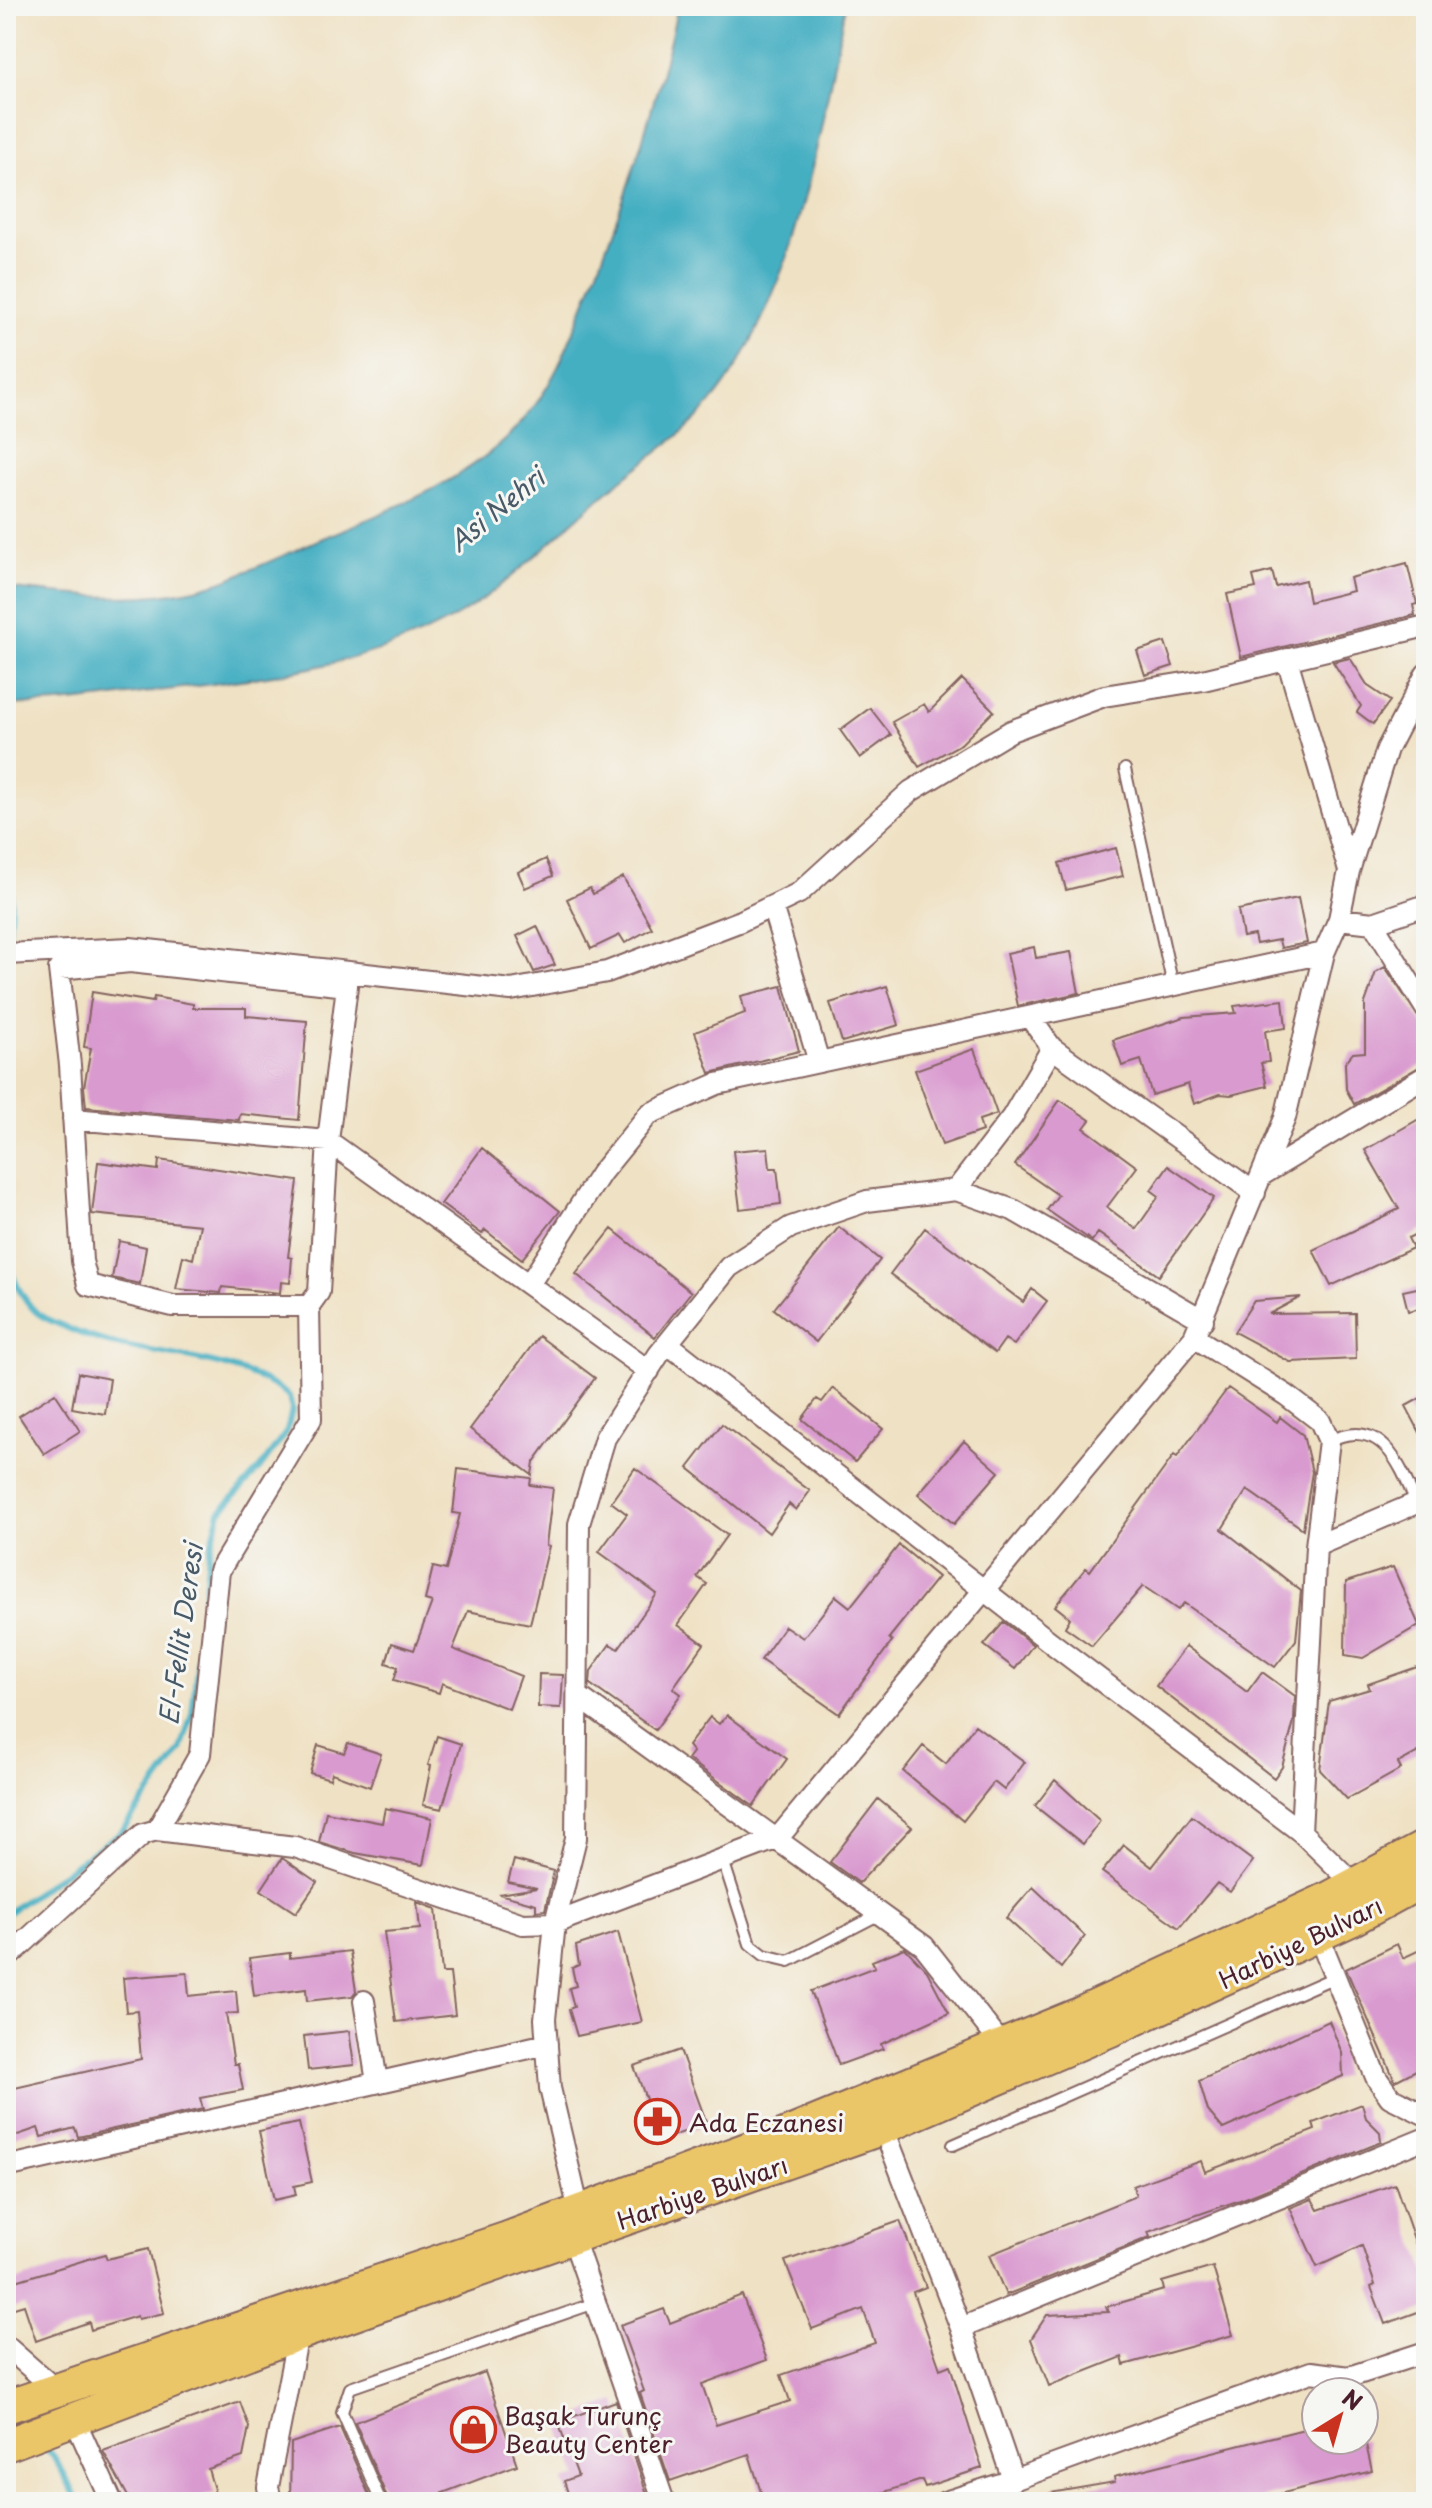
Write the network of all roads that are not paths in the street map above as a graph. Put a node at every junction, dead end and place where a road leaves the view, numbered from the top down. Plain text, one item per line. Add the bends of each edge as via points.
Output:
1 (1426, 626) edge
2 (1287, 659) junction
3 (1426, 674) edge
4 (1125, 769) dead end
5 (1349, 871) junction
6 (1426, 905) edge
7 (772, 906) junction
8 (1339, 919) junction
9 (1373, 923) junction
10 (1324, 953) junction
11 (14, 954) edge
12 (58, 962) junction
13 (1173, 986) junction
14 (1426, 1009) edge
15 (1031, 1019) junction
16 (1052, 1048) junction
17 (819, 1062) junction
18 (1426, 1076) edge
19 (73, 1119) junction
20 (328, 1141) junction
21 (1258, 1184) junction
22 (956, 1190) junction
23 (530, 1283) junction
24 (309, 1306) junction
25 (1198, 1328) junction
26 (668, 1344) junction
27 (649, 1371) junction
28 (1329, 1441) junction
29 (1421, 1501) edge
30 (1316, 1546) junction
31 (985, 1590) junction
32 (578, 1696) junction
33 (157, 1830) junction
34 (1301, 1832) junction
35 (778, 1838) junction
36 (1426, 1846) edge
37 (723, 1860) junction
38 (1426, 1879) edge
39 (1354, 1884) junction
40 (878, 1915) junction
41 (555, 1923) junction
42 (1318, 1935) junction
43 (6, 1959) edge
44 (1335, 1977) junction
45 (364, 2001) dead end
46 (547, 2044) junction
47 (1001, 2044) junction
48 (377, 2082) junction
49 (1426, 2115) edge
50 (883, 2127) junction
51 (1426, 2138) edge
52 (953, 2145) dead end
53 (6, 2167) edge
54 (576, 2224) junction
55 (595, 2303) junction
56 (961, 2328) junction
57 (298, 2334) junction
58 (6, 2346) edge
59 (1426, 2352) edge
60 (55, 2389) junction
61 (6, 2407) edge
62 (74, 2418) junction
63 (6, 2445) edge
64 (1013, 2480) junction
65 (112, 2502) edge
66 (271, 2502) edge
67 (381, 2502) edge
68 (664, 2502) edge
69 (945, 2502) edge

1 - 2 street
2 - 5 street
2 - 7 street via 1104,696 1011,731 911,791 799,893
3 - 5 street via 1387,749
4 - 13 lane
5 - 8 street
6 - 9 street
7 - 12 street via 607,972 511,990 130,948
7 - 17 street
8 - 9 street
8 - 10 street
9 - 14 street
10 - 13 street
10 - 21 street via 1285,1118
11 - 12 street
12 - 19 street
12 - 20 street via 130,962 347,986
13 - 15 street
15 - 16 street
15 - 17 street
16 - 21 street
16 - 22 street via 1012,1117
17 - 23 street via 717,1084 649,1114 601,1173
18 - 21 street
19 - 20 street
19 - 24 street via 88,1285 173,1306
20 - 23 street
20 - 24 street via 319,1292
21 - 25 street
22 - 25 street via 1013,1210
22 - 26 street via 867,1201 791,1227 729,1267
23 - 27 street
24 - 33 street via 311,1419 219,1571 200,1754
25 - 28 street via 1320,1421
25 - 31 street
26 - 27 street
26 - 31 street
27 - 32 street via 605,1438 579,1524
28 - 29 lane via 1349,1432 1375,1438 1398,1460
28 - 30 street
29 - 30 street
30 - 34 street
31 - 34 street
31 - 35 street
32 - 35 street
32 - 41 street via 576,1838
33 - 41 street via 295,1847 523,1924
33 - 43 street via 143,1834
34 - 39 street
35 - 37 street
35 - 40 street
36 - 39 main road, Harbiye Bulvarı
37 - 40 lane via 750,1944 772,1958 789,1961
37 - 41 street
38 - 42 main road, Harbiye Bulvarı
39 - 47 main road, Harbiye Bulvarı via 1077,2015
40 - 47 street via 924,1946
41 - 46 street
42 - 44 street
42 - 50 main road, Harbiye Bulvarı
44 - 49 street via 1376,2077 1390,2097
44 - 52 lane
45 - 48 street
46 - 48 street
46 - 54 street via 550,2088
47 - 54 main road, Harbiye Bulvarı
48 - 53 street
50 - 54 main road, Harbiye Bulvarı
50 - 56 street
51 - 56 street
54 - 55 street
54 - 57 main road, Harbiye Bulvarı
54 - 60 main road, Harbiye Bulvarı
55 - 67 lane via 350,2388 342,2412
55 - 68 street
56 - 64 street
57 - 62 main road, Harbiye Bulvarı
57 - 66 street via 268,2487
58 - 60 street
59 - 64 street via 1349,2377 1311,2372
60 - 61 main road, Harbiye Bulvarı
62 - 63 main road, Harbiye Bulvarı
62 - 65 street
64 - 69 street

